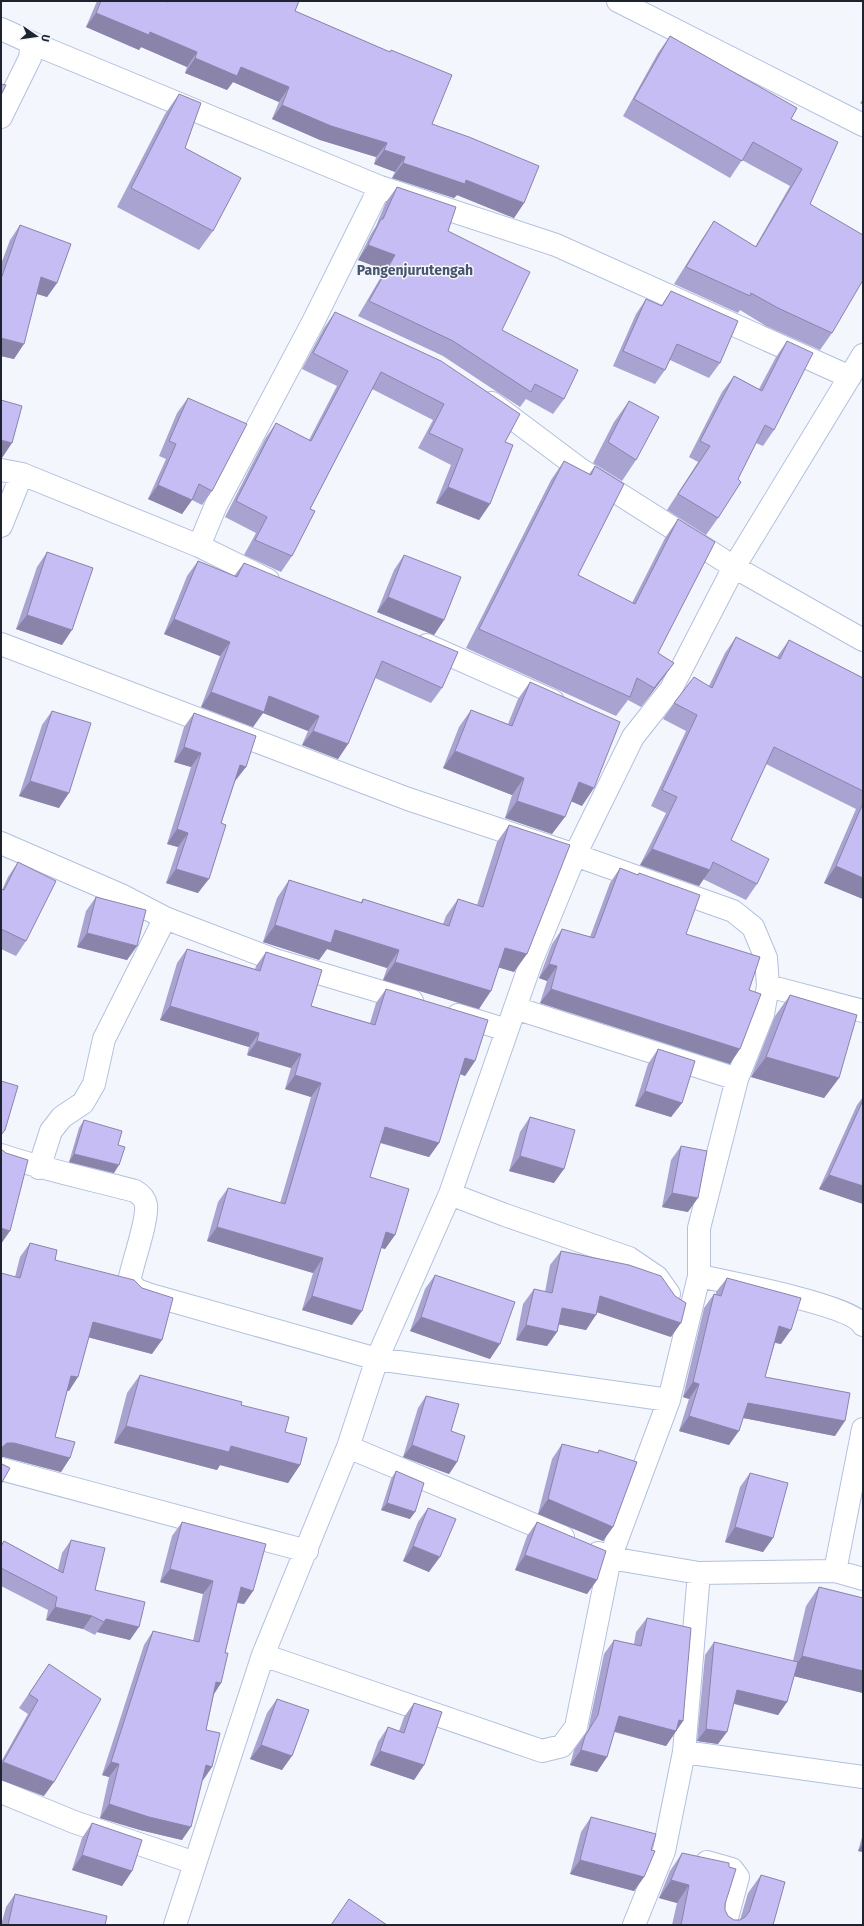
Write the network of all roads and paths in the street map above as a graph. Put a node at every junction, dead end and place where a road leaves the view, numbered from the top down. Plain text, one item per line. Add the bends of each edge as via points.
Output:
1 (618, 1) edge
2 (1, 28) edge
3 (32, 43) junction
4 (1, 117) edge
5 (863, 124) edge
6 (380, 187) junction
7 (318, 311) junction
8 (339, 320) edge
9 (863, 355) edge
10 (850, 377) junction
11 (476, 392) edge
12 (11, 472) edge
13 (1, 526) edge
14 (198, 546) junction
15 (734, 567) junction
16 (289, 589) edge
17 (412, 639) edge
18 (863, 640) edge
19 (1, 644) edge
20 (569, 708) edge
21 (612, 727) edge
22 (633, 736) junction
23 (1, 843) edge
24 (575, 855) junction
25 (165, 918) junction
26 (768, 986) junction
27 (515, 1008) junction
28 (863, 1011) edge
29 (507, 1030) junction
30 (738, 1080) junction
31 (1, 1155) edge
32 (39, 1168) junction
33 (450, 1194) junction
34 (699, 1276) junction
35 (691, 1311) junction
36 (863, 1326) edge
37 (376, 1359) junction
38 (669, 1400) junction
39 (863, 1429) edge
40 (348, 1447) junction
41 (1, 1468) edge
42 (307, 1551) junction
43 (610, 1558) junction
44 (835, 1571) junction
45 (699, 1573) junction
46 (863, 1579) edge
47 (263, 1655) junction
48 (684, 1752) junction
49 (863, 1777) edge
50 (1, 1792) edge
51 (664, 1851) junction
52 (195, 1863) junction
53 (175, 1925) edge
54 (634, 1925) edge
55 (725, 1925) edge

1 - 5 street
2 - 3 street
3 - 4 street via 30,58
3 - 6 street
6 - 7 street
6 - 10 street via 556,245
7 - 8 street
7 - 14 street via 248,441
9 - 10 street
10 - 15 street
11 - 15 street via 580,469
12 - 13 street
12 - 14 street
14 - 16 street
15 - 18 street
15 - 22 street via 671,689
17 - 20 street
19 - 24 street via 408,799
21 - 22 street
22 - 24 street
23 - 25 street via 121,895
24 - 26 street via 733,911 753,927 766,958
24 - 27 street
25 - 29 street via 275,960
25 - 32 street via 104,1039 94,1084 83,1103 62,1117 51,1131
26 - 28 street
26 - 30 street via 763,1014
27 - 29 street
27 - 30 street
29 - 33 street
30 - 34 street via 699,1228
31 - 32 street
32 - 37 street via 92,1179 140,1194 146,1204 130,1281 137,1290
33 - 35 street via 630,1258 657,1277 676,1303
33 - 37 street
34 - 35 street
34 - 36 street via 801,1299 846,1313
35 - 38 street
37 - 38 street
37 - 40 street
38 - 43 street
39 - 44 street
40 - 42 street
40 - 43 street
41 - 42 street
42 - 47 street
43 - 45 street
43 - 47 street via 576,1727 562,1746 542,1751
44 - 45 street
44 - 46 street
45 - 48 street
47 - 52 street
48 - 49 street
48 - 51 street
50 - 52 street via 74,1822
51 - 54 street
51 - 55 street via 737,1872 738,1884
52 - 53 street

